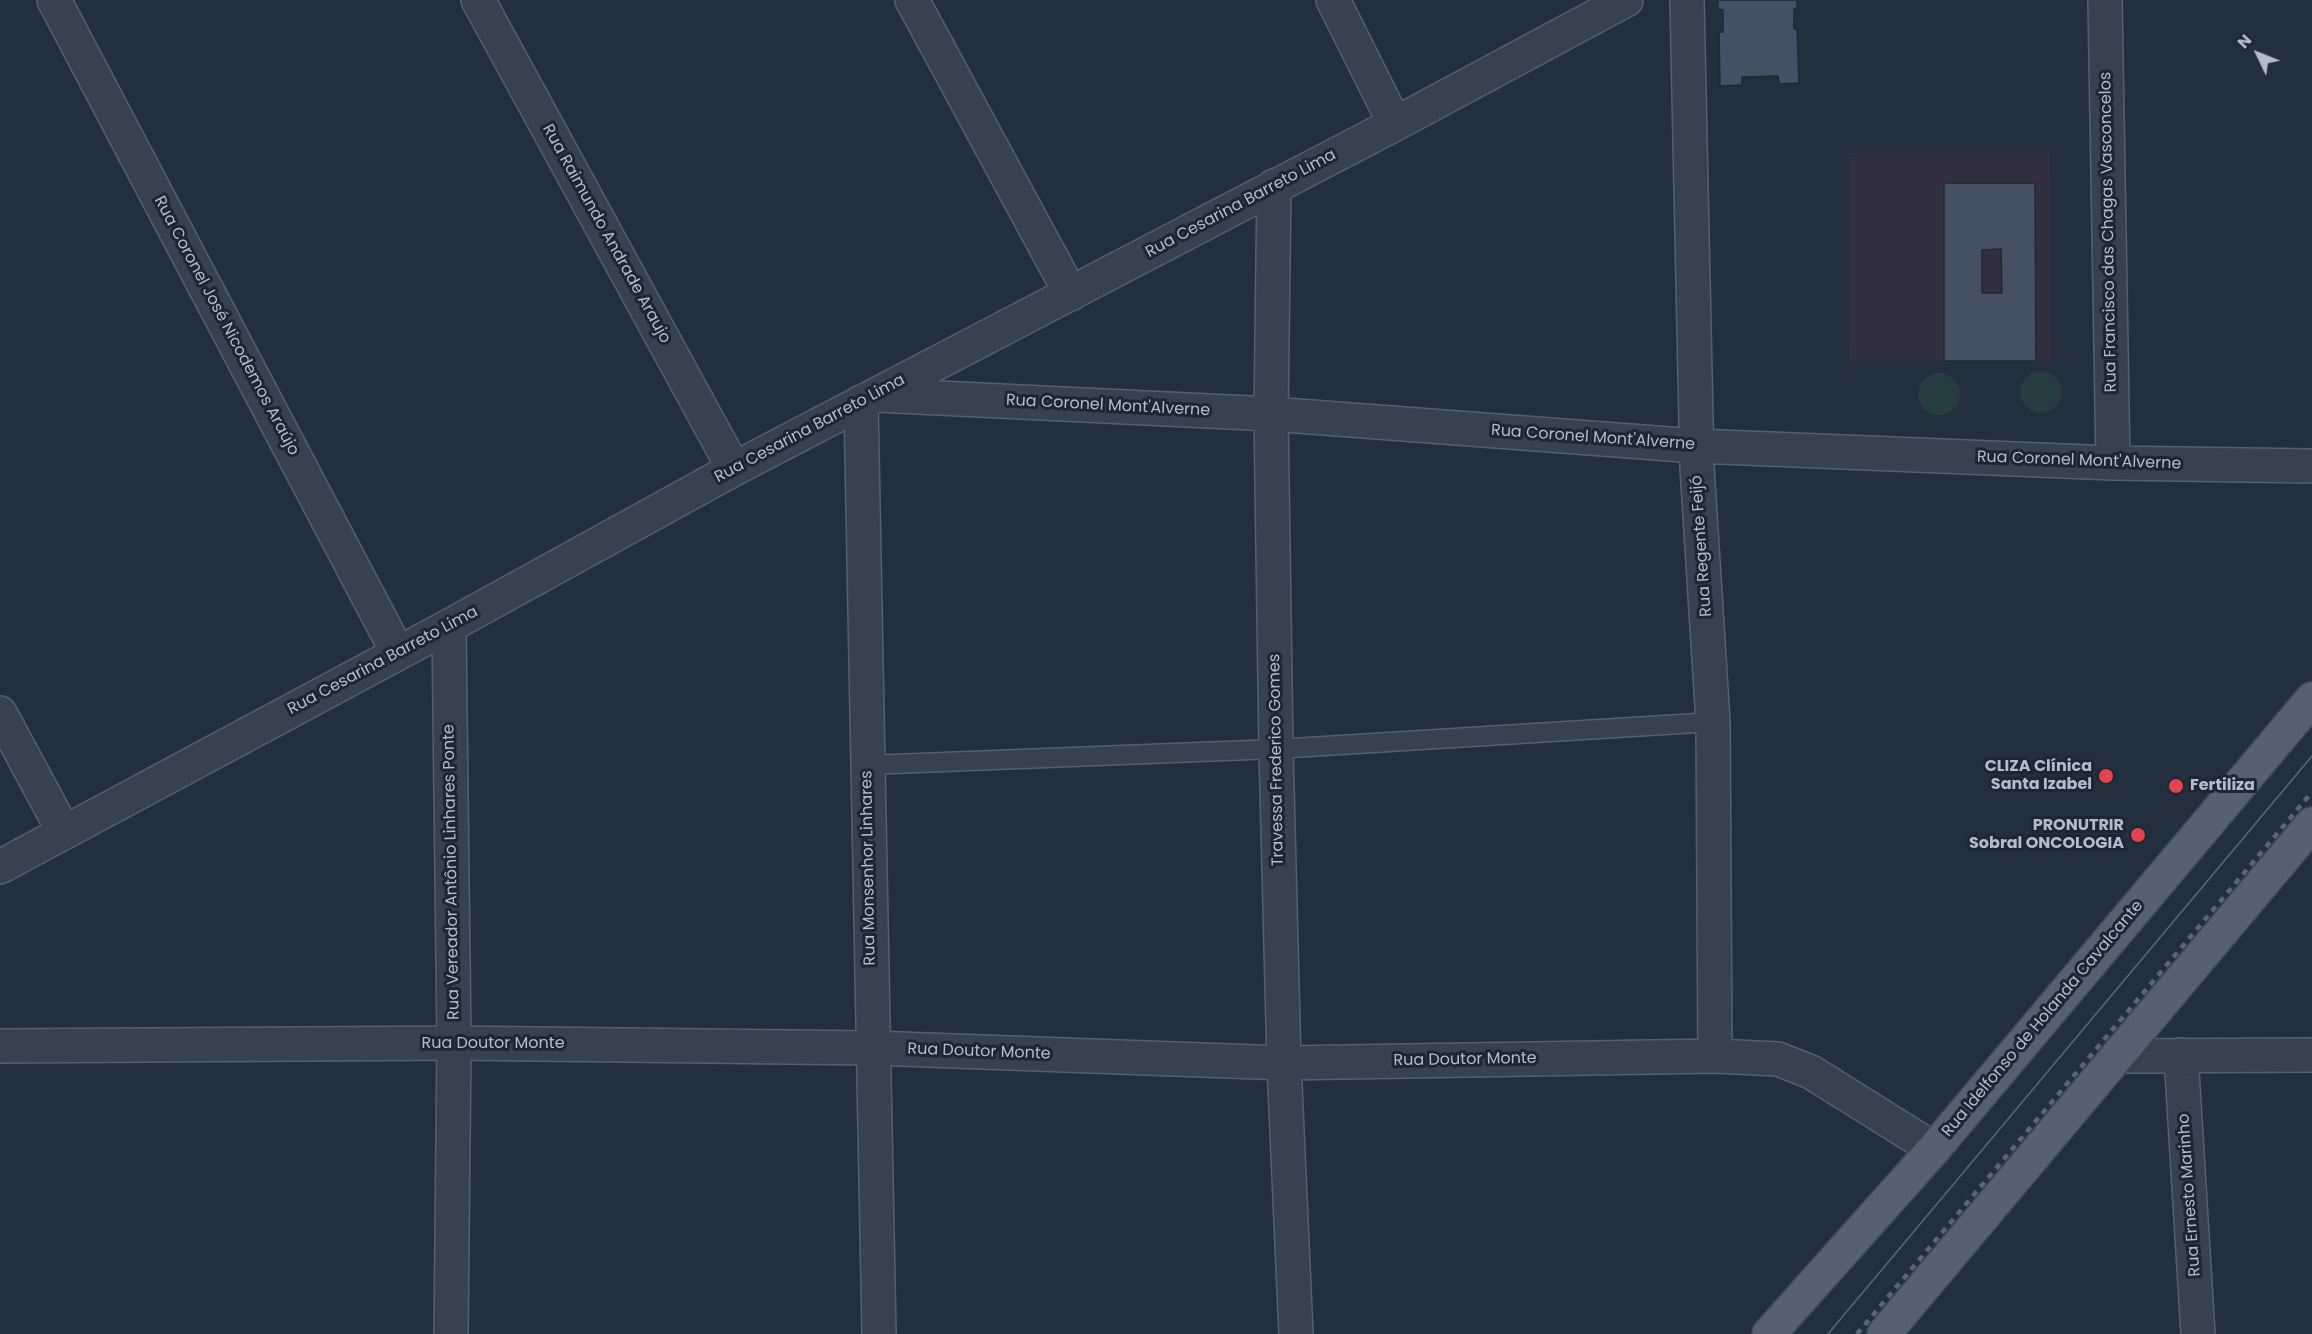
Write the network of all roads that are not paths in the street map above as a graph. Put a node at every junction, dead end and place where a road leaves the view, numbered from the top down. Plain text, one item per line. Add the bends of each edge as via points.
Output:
1 (54, 0) edge
2 (478, 0) edge
3 (912, 0) edge
4 (1333, 0) edge
5 (1626, 0) edge
6 (1687, 0) edge
7 (2105, 0) edge
8 (1395, 124) junction
9 (1274, 186) junction
10 (1071, 294) junction
11 (868, 399) junction
12 (1271, 414) junction
13 (1696, 446) junction
14 (2113, 463) junction
15 (2312, 466) edge
16 (734, 469) junction
17 (449, 626) junction
18 (398, 653) junction
19 (2312, 699) edge
20 (0, 713) edge
21 (1713, 722) junction
22 (1276, 749) junction
23 (867, 765) junction
24 (2312, 824) edge
25 (64, 832) junction
26 (0, 867) edge
27 (454, 1043) junction
28 (0, 1046) edge
29 (873, 1048) junction
30 (2181, 1055) junction
31 (2312, 1055) edge
32 (1715, 1056) junction
33 (2118, 1056) junction
34 (1284, 1063) junction
35 (1934, 1149) junction
36 (451, 1334) edge
37 (879, 1334) edge
38 (1296, 1334) edge
39 (1769, 1334) edge
40 (1884, 1334) edge
41 (2198, 1334) edge

1 - 18 street, Rua Coronel José Nicodemos Araújo
2 - 16 street, Rua Raimundo Andrade Araujo
3 - 10 street
4 - 8 street
5 - 8 street, Rua Cesarina Barreto Lima
6 - 13 street, Rua Regente Feijó
7 - 14 street, Rua Francisco das Chagas Vasconcelos
8 - 9 street, Rua Cesarina Barreto Lima
9 - 10 street, Rua Cesarina Barreto Lima
9 - 12 street, Travessa Frederico Gomes
10 - 11 street, Rua Cesarina Barreto Lima
11 - 12 street, Rua Coronel Mont'Alverne
11 - 16 street, Rua Cesarina Barreto Lima
11 - 23 street, Rua Monsenhor Linhares
12 - 13 street, Rua Coronel Mont'Alverne
12 - 22 street, Travessa Frederico Gomes
13 - 14 street, Rua Coronel Mont'Alverne
13 - 21 street, Rua Regente Feijó
14 - 15 street, Rua Coronel Mont'Alverne
16 - 17 street, Rua Cesarina Barreto Lima
17 - 18 street, Rua Cesarina Barreto Lima
17 - 27 street, Rua Vereador Antônio Linhares Ponte
18 - 25 street, Rua Cesarina Barreto Lima
19 - 35 main road, Rua Idelfonso de Holanda Cavalcante
20 - 25 street
21 - 22 lane
21 - 32 street, Rua Regente Feijó
22 - 23 lane
22 - 34 street, Travessa Frederico Gomes
23 - 29 street, Rua Monsenhor Linhares
24 - 33 main road
25 - 26 street, Rua Cesarina Barreto Lima
27 - 28 street, Rua Doutor Monte
27 - 29 street, Rua Doutor Monte
27 - 36 street, Rua Vereador Antônio Linhares Ponte
29 - 34 street, Rua Doutor Monte
29 - 37 street, Rua Monsenhor Linhares
30 - 31 street
30 - 33 street
30 - 41 street, Rua Ernesto Marinho
32 - 34 street, Rua Doutor Monte
32 - 35 street, Rua Doutor Monte via 1778,1059 1811,1072
33 - 40 main road
34 - 38 street, Travessa Frederico Gomes
35 - 39 main road, Rua Idelfonso de Holanda Cavalcante

